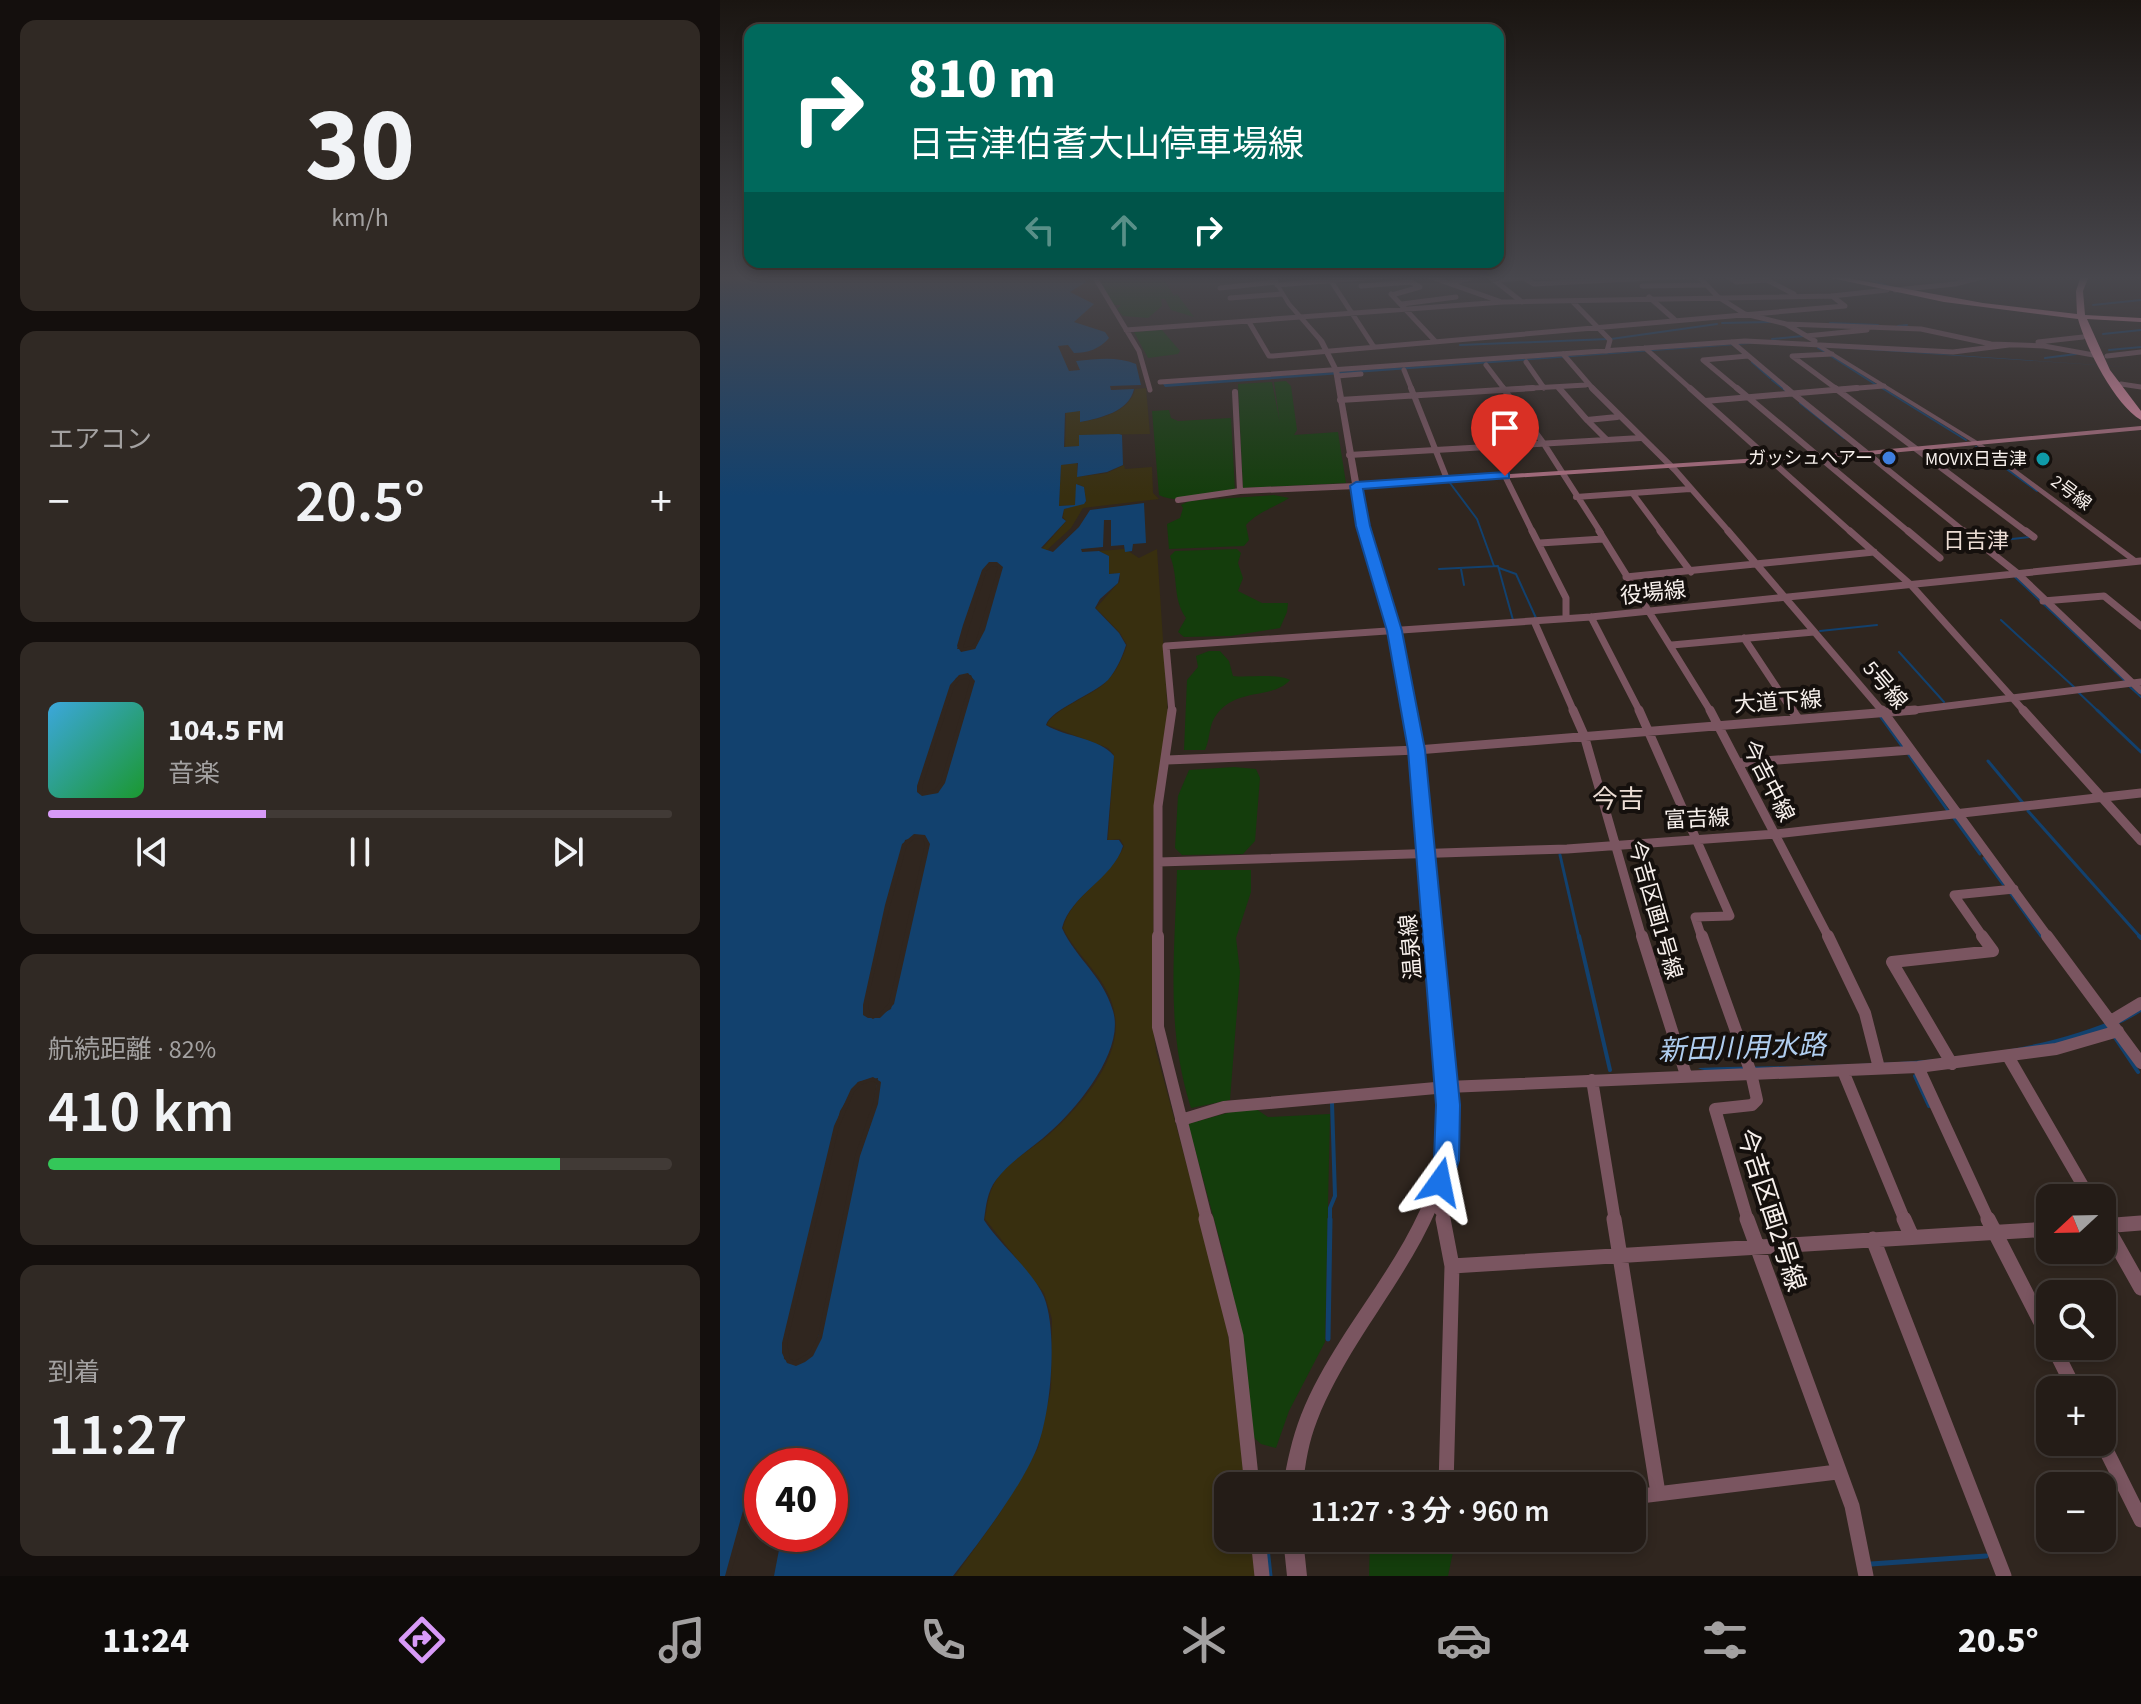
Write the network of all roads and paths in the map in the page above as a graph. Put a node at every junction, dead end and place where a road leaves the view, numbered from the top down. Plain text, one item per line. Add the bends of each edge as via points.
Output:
1 (1137, 350) edge
2 (1265, 350) edge
3 (1344, 350) edge
4 (1647, 350) junction
5 (1652, 350) edge
6 (1741, 350) edge
7 (1826, 350) edge
8 (1895, 350) edge
9 (1973, 350) edge
10 (2058, 350) edge
11 (2100, 350) edge
12 (1327, 351) junction
13 (1607, 351) joint
14 (2141, 352) edge
15 (1832, 354) junction
16 (1565, 356) junction
17 (1748, 356) junction
18 (1526, 362) junction
19 (2105, 362) junction
20 (1486, 365) junction
21 (1404, 370) junction
22 (1336, 372) junction
23 (1160, 382) dead end
24 (2121, 384) junction
25 (1586, 385) junction
26 (1884, 386) junction
27 (1150, 387) dead end
28 (1558, 387) junction
29 (2141, 387) edge
30 (1544, 388) junction
31 (1505, 390) junction
32 (1839, 390) junction
33 (1235, 392) dead end
34 (1792, 394) junction
35 (1414, 396) junction
36 (1748, 397) junction
37 (1340, 400) junction
38 (1705, 401) junction
39 (2141, 409) edge
40 (1617, 417) junction
41 (2141, 417) edge
42 (1587, 420) junction
43 (2141, 428) edge
44 (1641, 438) junction
45 (1607, 440) junction
46 (1977, 443) junction
47 (1544, 444) junction
48 (1919, 448) junction
49 (1435, 450) junction
50 (1868, 453) junction
51 (1349, 455) junction
52 (1820, 456) junction
53 (1772, 459) junction
54 (1670, 465) junction
55 (1561, 472) junction
56 (1505, 476) junction
57 (1447, 479) junction
58 (1356, 486) junction
59 (1690, 489) junction
60 (1240, 491) junction
61 (1633, 494) junction
62 (1576, 497) junction
63 (1178, 500) dead end
64 (2034, 537) dead end
65 (1603, 539) junction
66 (1540, 543) junction
67 (1874, 552) junction
68 (1940, 558) dead end
69 (2139, 563) edge
70 (1757, 566) junction
71 (1691, 572) junction
72 (2017, 573) junction
73 (1626, 577) junction
74 (1911, 585) junction
75 (1785, 598) junction
76 (2043, 601) junction
77 (1649, 612) junction
78 (1591, 617) junction
79 (1566, 618) junction
80 (1534, 621) junction
81 (2141, 626) edge
82 (1394, 631) junction
83 (1814, 632) junction
84 (1744, 638) junction
85 (1672, 645) junction
86 (2137, 682) edge
87 (2141, 691) edge
88 (2012, 698) junction
89 (1884, 713) junction
90 (1798, 719) junction
91 (1719, 725) junction
92 (1650, 731) junction
93 (1584, 735) junction
94 (1417, 750) junction
95 (1911, 750) junction
96 (1167, 760) junction
97 (1738, 763) junction
98 (2141, 793) edge
99 (2103, 797) junction
100 (1958, 813) junction
101 (1776, 834) junction
102 (1698, 839) junction
103 (2141, 841) edge
104 (1616, 845) junction
105 (1427, 856) junction
106 (1159, 862) junction
107 (2014, 889) junction
108 (2141, 1003) edge
109 (2114, 1026) junction
110 (2009, 1058) junction
111 (2141, 1063) edge
112 (1952, 1064) junction
113 (1918, 1067) junction
114 (1879, 1068) junction
115 (1843, 1071) junction
116 (1751, 1073) junction
117 (1686, 1075) junction
118 (1592, 1080) junction
119 (1447, 1087) junction
120 (1181, 1120) junction
121 (2082, 1184) edge
122 (1433, 1203) junction
123 (2116, 1223) edge
124 (2141, 1223) edge
125 (2036, 1230) edge
126 (1995, 1233) junction
127 (1912, 1237) junction
128 (1873, 1239) junction
129 (2116, 1245) edge
130 (1759, 1247) junction
131 (1620, 1257) junction
132 (1452, 1266) junction
133 (2141, 1288) edge
134 (2036, 1313) edge
135 (2109, 1456) edge
136 (1251, 1472) edge
137 (1295, 1472) edge
138 (1446, 1472) edge
139 (1837, 1472) junction
140 (1658, 1493) junction
141 (1646, 1495) edge
142 (2141, 1520) edge
143 (1259, 1552) edge
144 (1294, 1552) edge
145 (1262, 1576) edge
146 (1297, 1576) edge
147 (1866, 1576) edge
148 (2004, 1576) edge

1 - 27 street
2 - 12 street via 1269,356
3 - 12 street
4 - 5 street
4 - 13 street
4 - 38 street
6 - 17 street
7 - 15 street, 2号線
8 - 9 street
10 - 19 street
11 - 19 highway
12 - 22 street, 温泉線
13 - 16 street
14 - 19 street
15 - 26 street, 2号線
15 - 32 street via 1792,356
16 - 18 street
16 - 22 street
16 - 25 street, 5号線
17 - 34 street
17 - 36 street via 1703,360
18 - 20 street
18 - 30 street
19 - 24 highway
19 - 41 highway via 2112,384
20 - 21 street
20 - 31 street, 今吉中線
21 - 22 street
21 - 35 street
22 - 23 street
22 - 37 street, 温泉線
24 - 29 street
24 - 39 highway
25 - 28 street
25 - 40 street, 5号線
26 - 32 street
26 - 46 street, 2号線
28 - 30 street
28 - 42 street
30 - 31 street
31 - 35 street
31 - 47 street, 今吉中線
32 - 34 street
32 - 48 street
33 - 60 street
34 - 36 street
34 - 50 street
35 - 37 street
35 - 49 street
36 - 38 street
36 - 52 street
37 - 51 street, 温泉線
38 - 53 street
40 - 42 street
40 - 44 street, 5号線
42 - 45 street
43 - 46 main road
44 - 45 street
44 - 54 street, 5号線
45 - 47 street
46 - 48 main road
46 - 69 street, 2号線
47 - 49 street
47 - 55 street, 今吉中線
48 - 50 main road
48 - 64 street
49 - 51 street
49 - 57 street
50 - 52 main road
50 - 72 street
51 - 58 street, 温泉線
52 - 53 main road
52 - 68 street
53 - 54 main road
53 - 67 street
54 - 55 main road
54 - 59 street, 5号線
55 - 56 main road
55 - 62 street, 今吉中線
56 - 57 main road
56 - 66 street
57 - 58 main road
58 - 60 street
58 - 82 street, 温泉線
59 - 61 street
59 - 70 street, 5号線
60 - 63 street
61 - 62 street
61 - 71 street
62 - 65 street, 今吉中線
65 - 66 street
65 - 73 street, 今吉中線
66 - 79 street via 1566,598
67 - 70 street
67 - 74 street
69 - 72 street, 役場線
70 - 71 street
70 - 75 street, 5号線
71 - 73 street
72 - 74 street, 役場線
72 - 76 street
73 - 77 street, 今吉中線
74 - 75 street, 役場線
74 - 88 street
75 - 77 street, 役場線
75 - 83 street, 5号線
76 - 81 street via 2104,596
76 - 86 street
77 - 78 street, 役場線
77 - 85 street, 今吉中線
78 - 79 street, 役場線
78 - 92 street, 今吉区画2号線
79 - 80 street, 役場線
80 - 82 street, 役場線
80 - 93 street, 今吉区画1号線
82 - 94 street, 温泉線
82 - 96 street, 役場線 via 1166,646 1172,712
83 - 84 street
83 - 89 street, 5号線
84 - 85 street
84 - 90 street
85 - 91 street, 今吉中線
86 - 87 street
86 - 88 street, 大道下線
88 - 89 street, 大道下線
88 - 99 street
89 - 90 street, 大道下線
89 - 95 street, 5号線
90 - 91 street, 大道下線
91 - 92 street, 大道下線
91 - 97 street, 今吉中線
92 - 93 street, 大道下線
92 - 102 street, 今吉区画2号線
93 - 94 street, 大道下線
93 - 104 street, 今吉区画1号線
94 - 96 street, 大道下線
94 - 105 street, 温泉線
95 - 97 street
95 - 100 street, 5号線
96 - 106 street via 1158,806
97 - 101 street, 今吉中線
98 - 99 street, 富吉線
99 - 100 street, 富吉線
99 - 103 street
100 - 101 street, 富吉線
100 - 107 street, 5号線
101 - 102 street, 富吉線
101 - 114 street, 今吉中線 via 1851,980
102 - 104 street, 富吉線
102 - 116 street, 今吉区画2号線 via 1730,916 1695,917
104 - 105 street, 富吉線
104 - 117 street, 今吉区画1号線
105 - 106 street, 富吉線
105 - 119 street, 温泉線
106 - 120 street via 1158,1027
107 - 109 street, 5号線
107 - 112 street via 1954,895 1993,951 1892,962
108 - 109 street
109 - 110 street via 2056,1049
109 - 111 street, 5号線
110 - 112 street
110 - 121 street
112 - 113 street
113 - 114 street
113 - 126 street
114 - 115 street
115 - 116 street
115 - 127 street
116 - 117 street
116 - 130 street, 今吉区画2号線 via 1757,1100 1715,1109
117 - 118 street
118 - 119 street
118 - 131 street
119 - 120 street via 1224,1107
119 - 122 street, 温泉線 via 1447,1160
120 - 136 street via 1236,1336
122 - 132 street via 1442,1212
122 - 137 street, 温泉線 via 1327,1381 1310,1416
123 - 124 street
125 - 126 street
126 - 127 street
126 - 134 street
127 - 128 street
128 - 130 street
128 - 148 street
129 - 133 street
130 - 131 street
130 - 139 street, 今吉区画2号線
131 - 132 street
131 - 140 street
132 - 138 street
135 - 142 street
139 - 140 street
139 - 147 street, 今吉区画2号線 via 1852,1506
140 - 141 street
143 - 145 street
144 - 146 street

